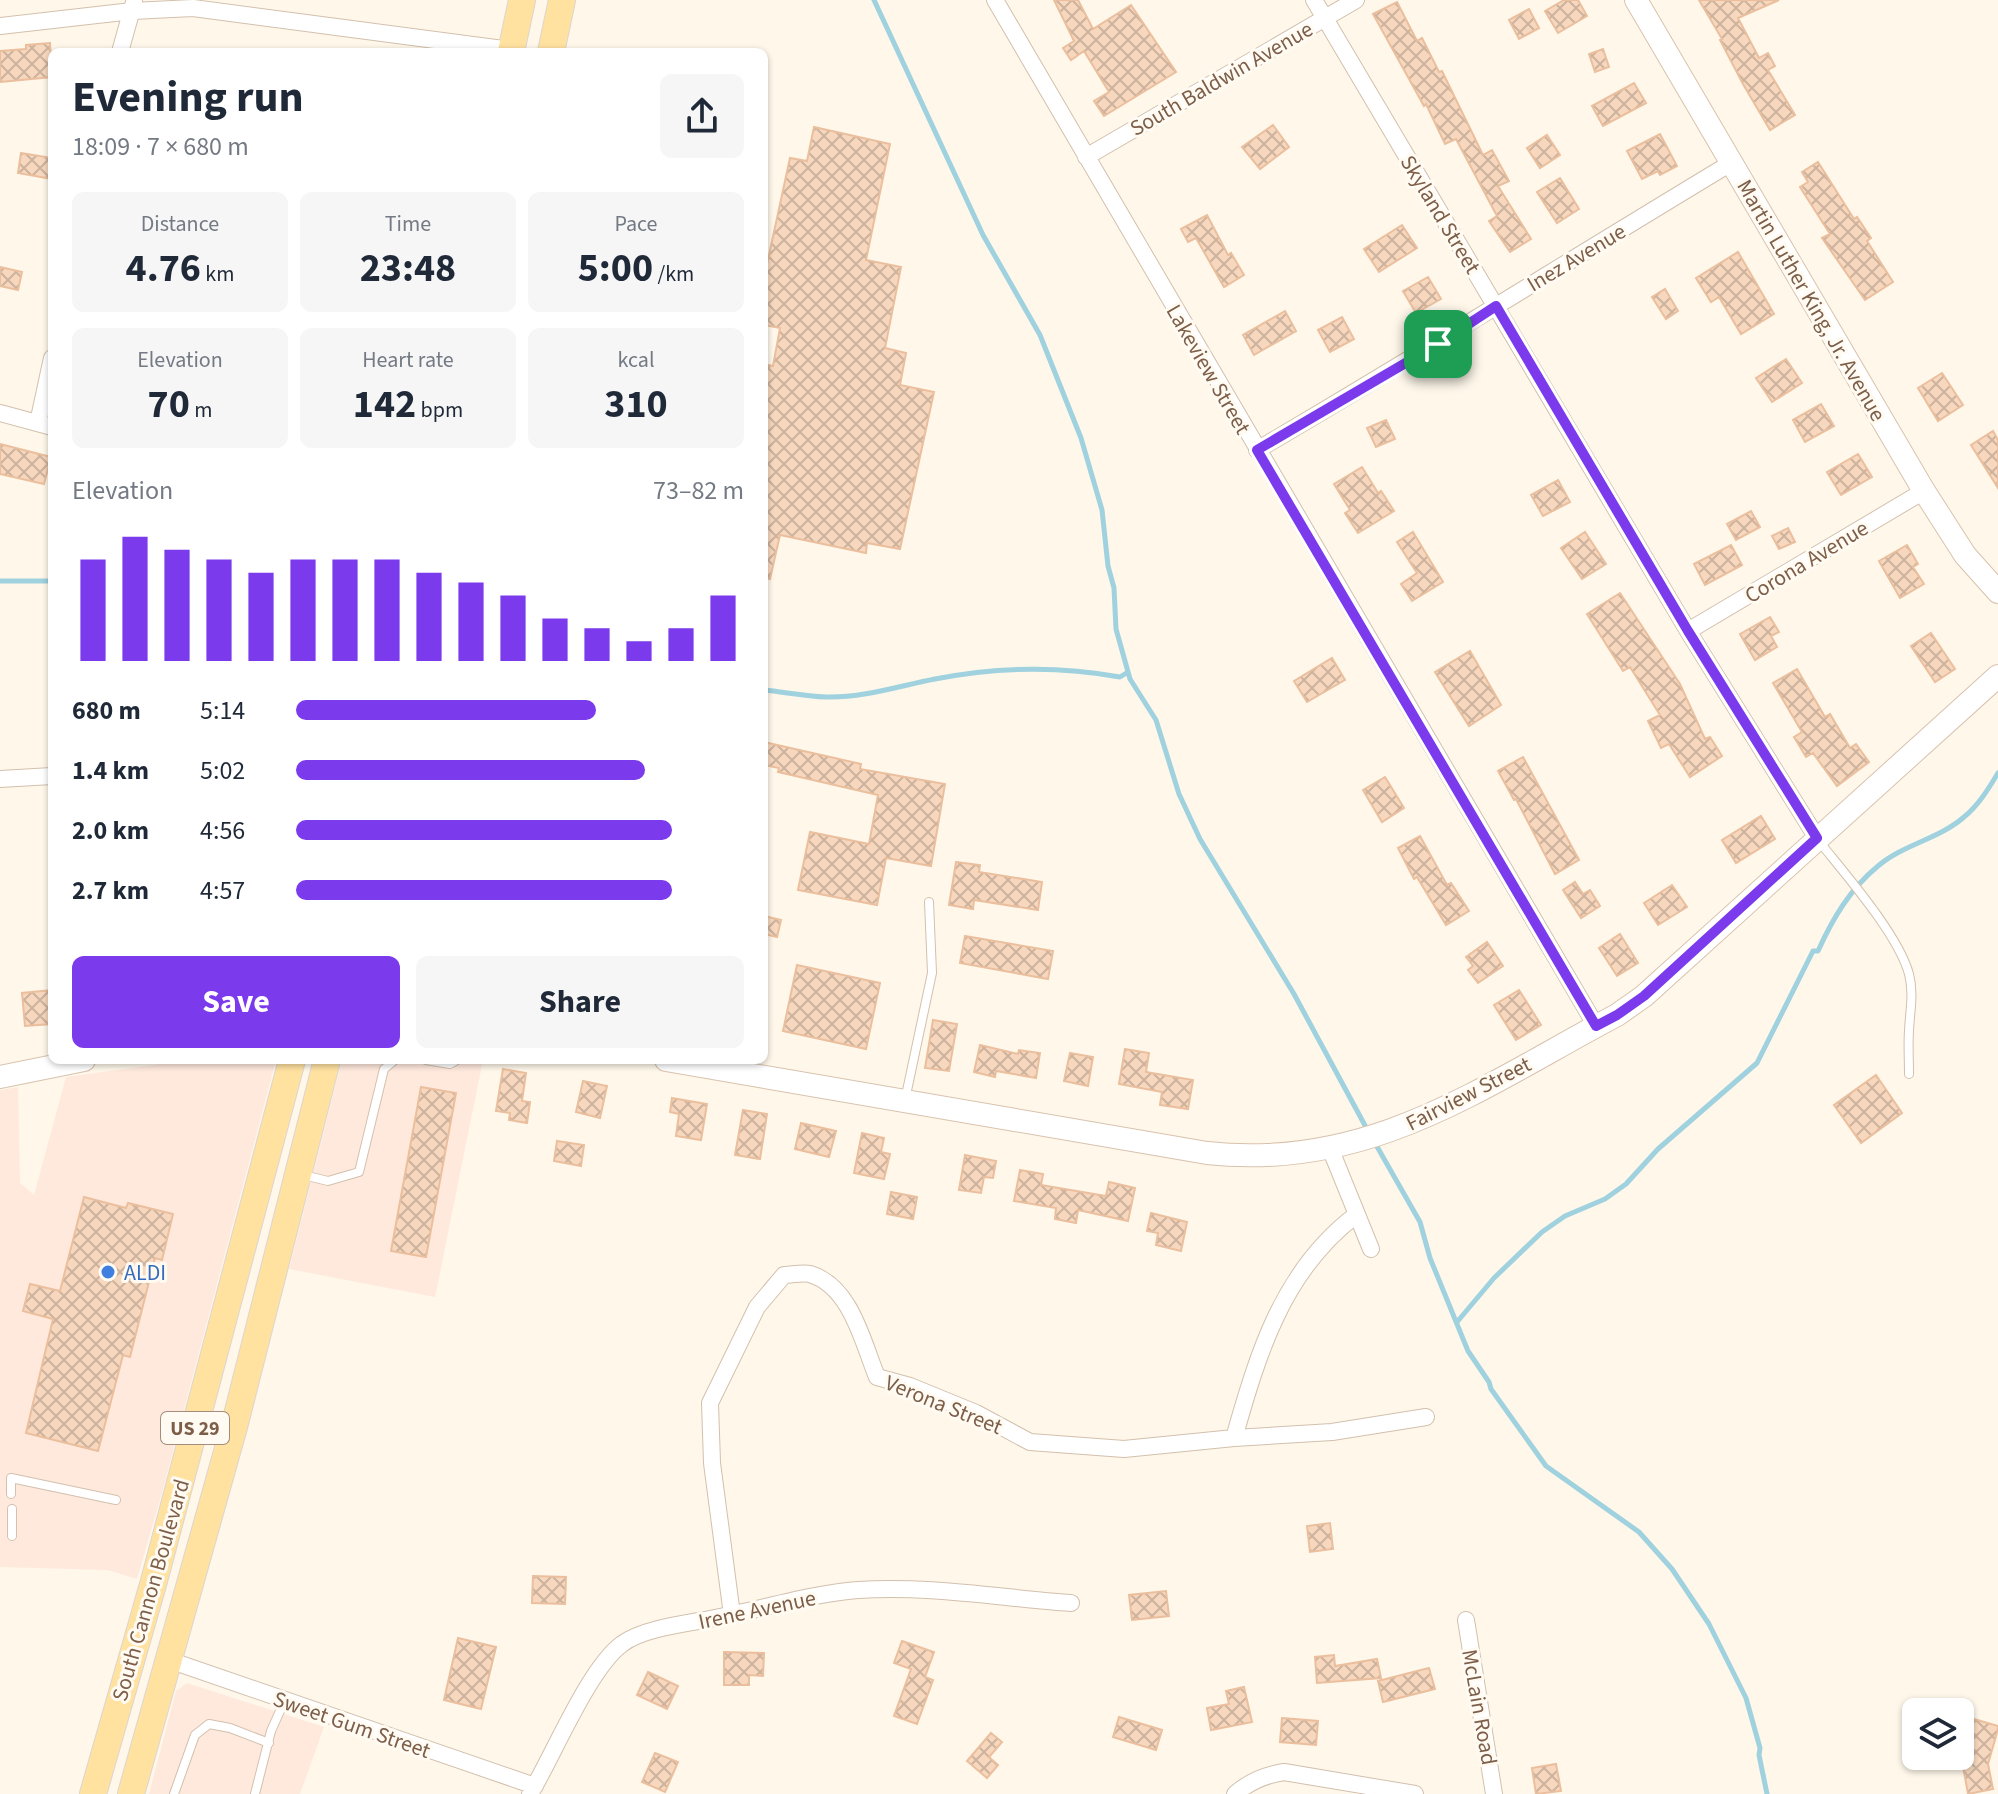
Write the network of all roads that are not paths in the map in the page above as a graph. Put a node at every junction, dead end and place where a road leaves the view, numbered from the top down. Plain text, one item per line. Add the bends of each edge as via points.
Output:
1 (522, 0) edge
2 (562, 0) edge
3 (995, 0) edge
4 (1314, 0) edge
5 (1356, 0) edge
6 (1636, 0) edge
7 (133, 5) edge
8 (1324, 18) junction
9 (0, 26) edge
10 (121, 48) edge
11 (489, 48) edge
12 (512, 48) edge
13 (552, 48) edge
14 (1086, 157) junction
15 (1731, 163) junction
16 (1496, 306) junction
17 (48, 396) edge
18 (0, 413) edge
19 (45, 425) edge
20 (1257, 450) junction
21 (1924, 491) junction
22 (1998, 592) edge
23 (1688, 631) junction
24 (1998, 676) edge
25 (48, 776) edge
26 (0, 779) edge
27 (1817, 838) junction
28 (929, 902) dead end
29 (1596, 1026) junction
30 (64, 1064) edge
31 (291, 1064) edge
32 (326, 1064) edge
33 (390, 1064) edge
34 (689, 1064) edge
35 (1909, 1074) dead end
36 (0, 1077) edge
37 (904, 1101) junction
38 (1330, 1148) junction
39 (298, 1174) junction
40 (1356, 1215) junction
41 (1371, 1249) dead end
42 (1426, 1417) dead end
43 (1234, 1438) junction
44 (11, 1494) dead end
45 (116, 1500) dead end
46 (12, 1509) dead end
47 (12, 1536) dead end
48 (1071, 1603) dead end
49 (732, 1615) junction
50 (1466, 1620) dead end
51 (169, 1660) junction
52 (284, 1702) junction
53 (269, 1743) junction
54 (533, 1790) edge
55 (93, 1794) edge
56 (131, 1794) edge
57 (174, 1794) edge
58 (255, 1794) edge
59 (1235, 1794) edge
60 (1415, 1794) edge
61 (1494, 1794) edge

1 - 12 main road
2 - 13 main road
3 - 14 street, Lakeview Street
4 - 8 street, Skyland Street
5 - 8 street, South Baldwin Avenue
6 - 15 street, Martin Luther King, Jr. Avenue
7 - 9 street
7 - 10 street
7 - 11 street via 193,8
8 - 14 street, South Baldwin Avenue
8 - 16 street, Skyland Street
14 - 20 street, Lakeview Street
15 - 16 street, Inez Avenue
15 - 21 street, Martin Luther King, Jr. Avenue
16 - 20 street, Inez Avenue
16 - 23 street, Skyland Street
17 - 19 street
18 - 19 street
20 - 29 street, Lakeview Street
21 - 22 street, Martin Luther King, Jr. Avenue via 1965,555
21 - 23 street, Corona Avenue
23 - 27 street, Skyland Street
24 - 27 street, Fairview Street
25 - 26 street
27 - 29 street, Fairview Street via 1644,996
27 - 35 lane via 1867,902 1909,973
28 - 37 lane via 932,973
29 - 38 street, Fairview Street via 1455,1104 1411,1124
30 - 36 street
31 - 55 main road, South Cannon Boulevard / US 29
32 - 39 main road, South Cannon Boulevard / US 29
33 - 39 lane via 384,1069 359,1172 328,1181
34 - 37 street, Fairview Street
37 - 38 street, Fairview Street via 1215,1154 1261,1156
38 - 40 street
39 - 51 main road, South Cannon Boulevard / US 29
40 - 41 street
40 - 43 street via 1315,1255 1286,1296 1258,1353
42 - 43 street, Verona Street via 1332,1432
43 - 49 street, Verona Street via 1124,1449 1030,1442 976,1413 877,1377 848,1306 831,1284 808,1274 784,1275 757,1307 710,1403 712,1463
44 - 45 lane via 11,1478
46 - 47 lane
48 - 49 street, Irene Avenue via 859,1590
49 - 54 street, Irene Avenue via 668,1627 620,1645 597,1673
50 - 61 street, McLain Road
51 - 52 street, Sweet Gum Street
51 - 56 main road, South Cannon Boulevard / US 29
52 - 53 lane
52 - 54 street, Sweet Gum Street
53 - 57 lane via 209,1724 195,1735
53 - 58 lane
59 - 60 street via 1266,1775 1284,1772

